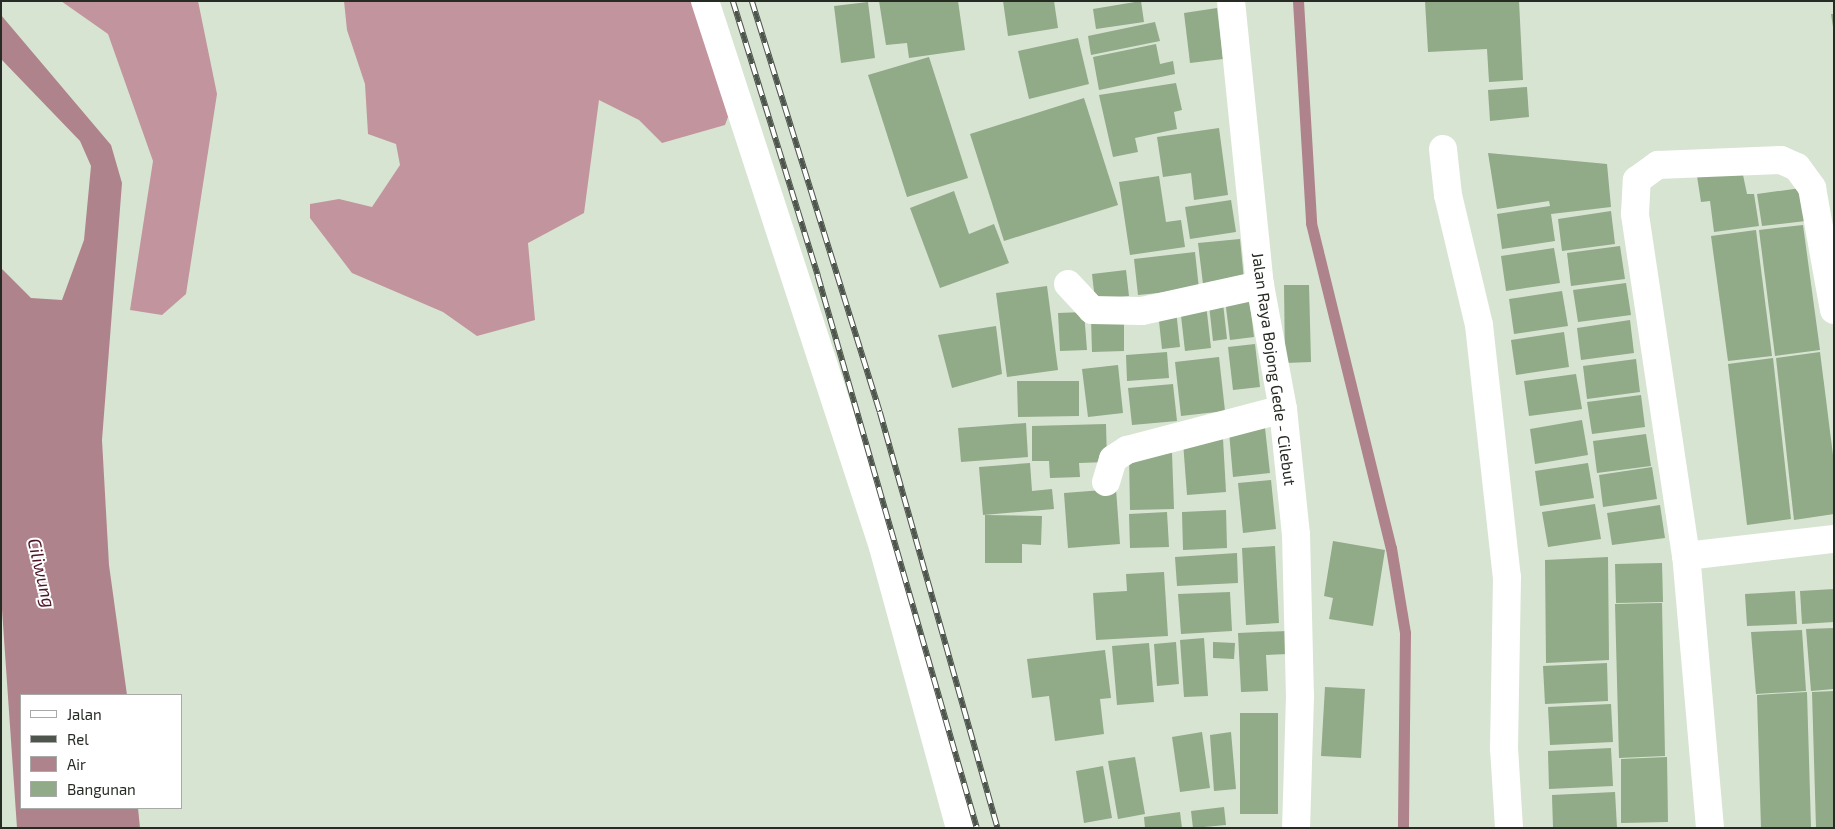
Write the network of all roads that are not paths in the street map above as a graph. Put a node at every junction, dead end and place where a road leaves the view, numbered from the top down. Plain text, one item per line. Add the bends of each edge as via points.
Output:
1 (705, 1) edge
2 (1231, 1) edge
3 (1443, 149) dead end
4 (1068, 284) dead end
5 (1260, 285) junction
6 (1834, 310) edge
7 (1283, 409) junction
8 (1106, 482) dead end
9 (1834, 539) edge
10 (1686, 556) junction
11 (960, 828) edge
12 (1296, 828) edge
13 (1510, 828) edge
14 (1710, 828) edge

1 - 11 street via 883,547
2 - 5 street, Jalan Raya Bojong Gede - Cilebut
3 - 13 street via 1448,195 1480,325 1508,577 1504,748
4 - 5 street via 1092,310 1142,311
5 - 7 street, Jalan Raya Bojong Gede - Cilebut
6 - 10 street via 1812,188 1797,167 1781,160 1658,164 1637,180 1635,214
7 - 8 street via 1127,450 1113,460
7 - 12 street, Jalan Raya Bojong Gede - Cilebut via 1296,534 1300,696
9 - 10 street
10 - 14 street

